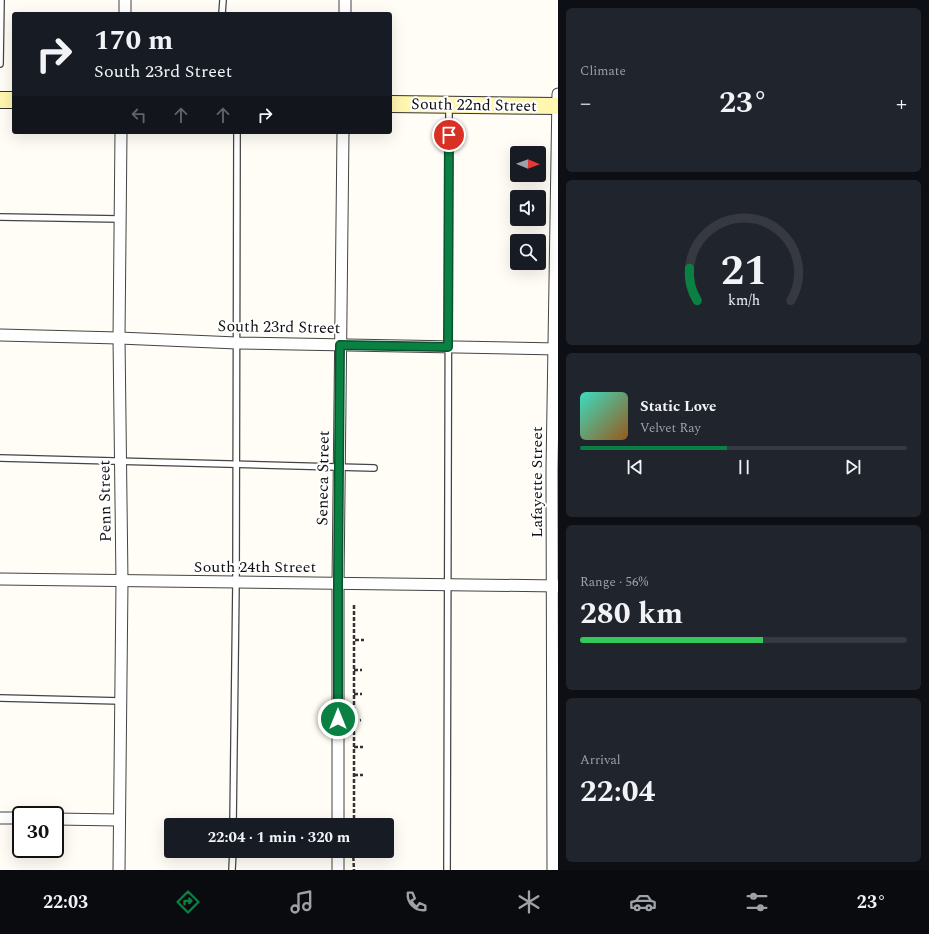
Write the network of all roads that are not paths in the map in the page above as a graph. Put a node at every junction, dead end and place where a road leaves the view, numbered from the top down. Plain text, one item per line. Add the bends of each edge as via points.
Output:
1 (1, 0) edge
2 (125, 0) edge
3 (223, 0) edge
4 (345, 0) edge
5 (125, 12) edge
6 (222, 12) edge
7 (345, 12) edge
8 (0, 64) edge
9 (558, 94) edge
10 (0, 100) edge
11 (12, 100) edge
12 (392, 104) edge
13 (450, 105) junction
14 (558, 106) edge
15 (121, 134) edge
16 (237, 134) edge
17 (343, 134) edge
18 (0, 217) edge
19 (120, 219) junction
20 (557, 225) edge
21 (0, 335) edge
22 (119, 338) junction
23 (237, 343) junction
24 (340, 345) junction
25 (448, 347) junction
26 (556, 349) edge
27 (0, 458) edge
28 (121, 461) junction
29 (236, 464) junction
30 (339, 467) junction
31 (374, 468) dead end
32 (555, 469) edge
33 (0, 579) edge
34 (122, 582) junction
35 (236, 583) junction
36 (338, 583) junction
37 (448, 584) junction
38 (555, 586) edge
39 (0, 698) edge
40 (121, 701) junction
41 (0, 818) edge
42 (12, 818) edge
43 (233, 818) edge
44 (338, 818) edge
45 (64, 819) edge
46 (119, 820) junction
47 (233, 858) edge
48 (338, 858) edge
49 (119, 870) edge
50 (232, 870) edge
51 (338, 870) edge
52 (447, 870) edge
53 (553, 870) edge

1 - 8 lane
2 - 5 street
3 - 6 lane
4 - 7 street
9 - 14 street, Lafayette Street
10 - 11 main road
12 - 13 main road, South 22nd Street
13 - 14 main road, South 22nd Street
13 - 25 lane
14 - 20 street, Lafayette Street
15 - 19 street, Penn Street
16 - 23 lane
17 - 24 street, Seneca Street
18 - 19 lane
19 - 22 street, Penn Street
20 - 26 street, Lafayette Street
21 - 22 street, South 23rd Street
22 - 23 street, South 23rd Street
22 - 28 street, Penn Street
23 - 24 street, South 23rd Street
23 - 29 lane
24 - 25 street, South 23rd Street
24 - 30 street, Seneca Street
25 - 26 street, South 23rd Street
25 - 37 lane
26 - 32 street, Lafayette Street
27 - 28 lane
28 - 29 lane
28 - 34 street, Penn Street
29 - 30 lane
29 - 35 lane
30 - 31 lane
30 - 36 street, Seneca Street
32 - 38 street, Lafayette Street
33 - 34 street, South 24th Street
34 - 35 street, South 24th Street
34 - 40 street, Penn Street
35 - 36 street, South 24th Street
35 - 43 lane
36 - 37 street, South 24th Street
36 - 44 street, Seneca Street
37 - 38 street, South 24th Street
37 - 52 lane
38 - 53 street, Lafayette Street
39 - 40 lane
40 - 46 street, Penn Street
41 - 42 street
45 - 46 street
46 - 49 street, Penn Street
47 - 50 lane
48 - 51 street

